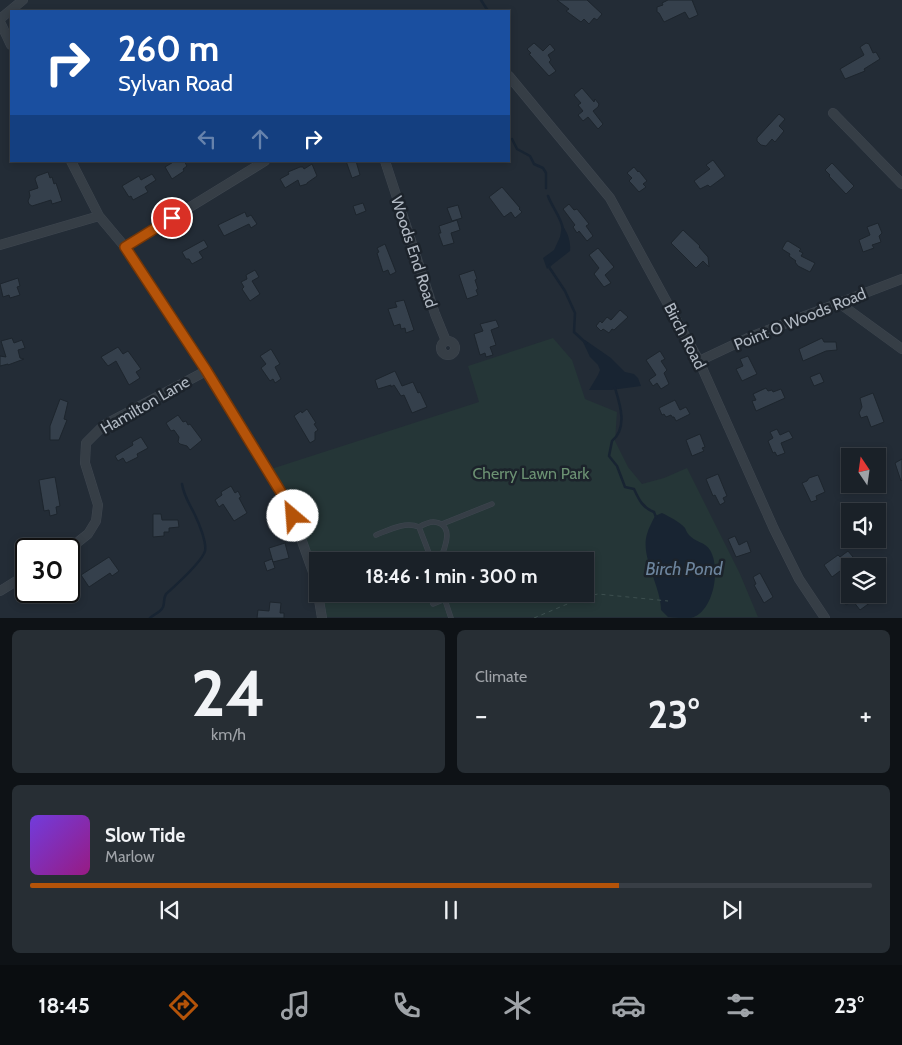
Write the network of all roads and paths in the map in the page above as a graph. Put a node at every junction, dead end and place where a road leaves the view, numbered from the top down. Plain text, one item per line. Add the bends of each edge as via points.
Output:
1 (23, 0) edge
2 (12, 10) edge
3 (10, 11) edge
4 (0, 20) edge
5 (10, 42) edge
6 (510, 77) edge
7 (834, 113) dead end
8 (72, 162) edge
9 (263, 162) edge
10 (385, 162) edge
11 (902, 184) edge
12 (99, 216) junction
13 (0, 245) edge
14 (125, 247) junction
15 (902, 279) edge
16 (839, 302) junction
17 (446, 341) dead end
18 (902, 350) edge
19 (699, 361) junction
20 (206, 370) junction
21 (492, 504) dead end
22 (442, 524) junction
23 (418, 527) junction
24 (376, 535) dead end
25 (80, 540) edge
26 (428, 552) edge
27 (442, 552) edge
28 (309, 562) edge
29 (15, 582) edge
30 (0, 591) edge
31 (668, 600) dead end
32 (319, 602) edge
33 (438, 602) edge
34 (446, 602) edge
35 (433, 604) dead end
36 (322, 618) edge
37 (451, 618) edge
38 (534, 618) edge
39 (824, 618) edge

1 - 2 street
3 - 4 street
4 - 5 street
6 - 19 street, Birch Road via 610,198
7 - 11 street
8 - 12 street
9 - 14 street
10 - 17 street, Woods End Road
12 - 13 street
12 - 14 street
14 - 20 street
15 - 16 street, Point O Woods Road
16 - 18 street
16 - 19 street, Point O Woods Road via 750,336
19 - 39 street, Birch Road via 774,529 799,579
20 - 25 street, Hamilton Lane via 104,425 86,443 84,463 98,505 96,522
20 - 28 street via 289,508
21 - 22 lane
22 - 23 lane via 426,522
22 - 27 lane via 446,539
23 - 24 lane via 402,526
23 - 26 lane
29 - 30 street
31 - 38 path via 598,594
32 - 36 street
33 - 35 lane
34 - 37 lane

